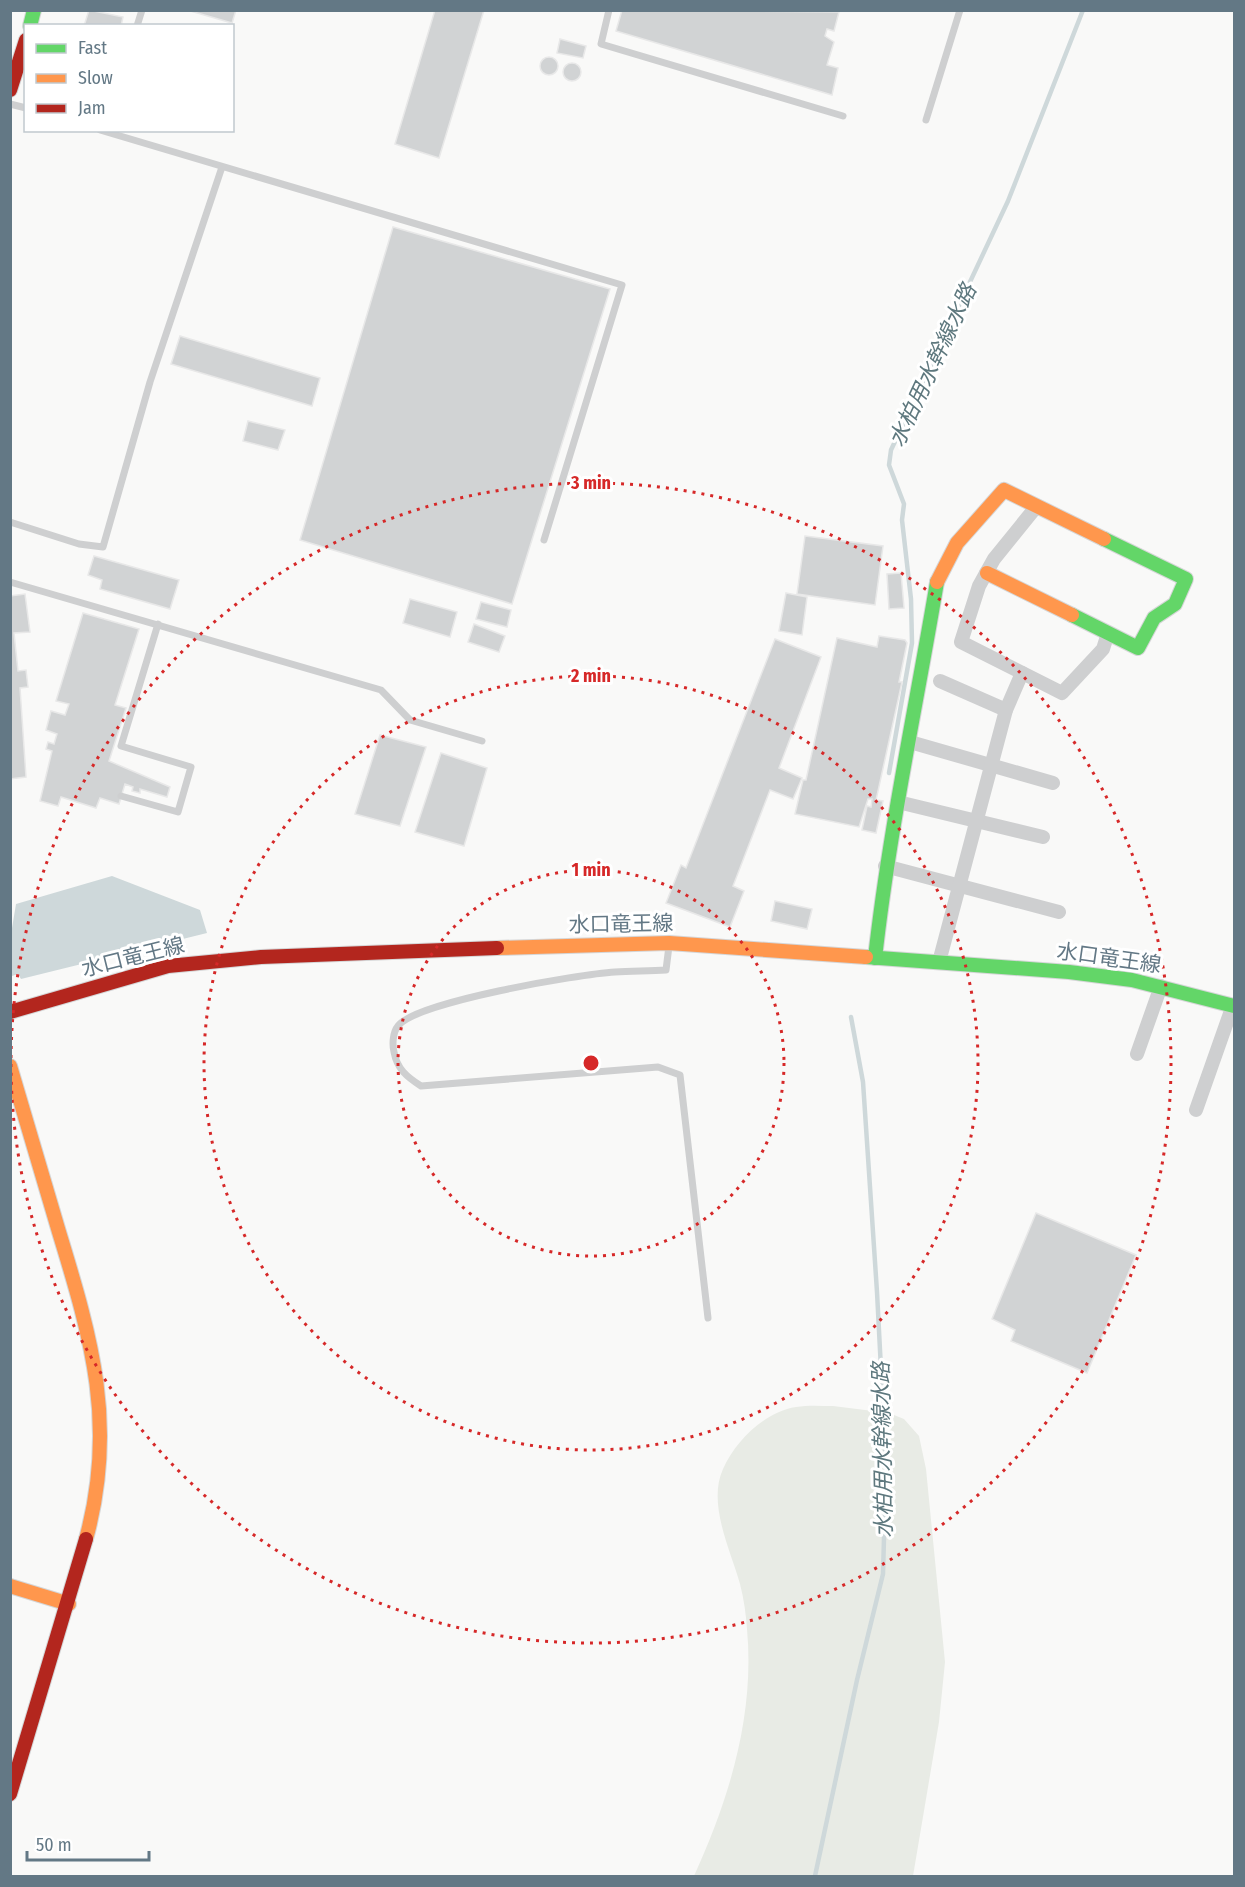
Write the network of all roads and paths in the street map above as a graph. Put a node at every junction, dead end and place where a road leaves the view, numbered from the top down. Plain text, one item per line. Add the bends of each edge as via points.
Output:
1 (609, 10) edge
2 (960, 10) edge
3 (24, 46) edge
4 (10, 90) edge
5 (843, 116) dead end
6 (926, 120) dead end
7 (107, 132) edge
8 (222, 167) junction
9 (1036, 507) junction
10 (10, 522) edge
11 (544, 540) dead end
12 (987, 573) junction
13 (10, 582) edge
14 (158, 624) junction
15 (1108, 633) junction
16 (1022, 673) junction
17 (940, 681) dead end
18 (1006, 710) junction
19 (482, 741) dead end
20 (910, 742) junction
21 (991, 765) junction
22 (1053, 783) dead end
23 (121, 796) dead end
24 (898, 802) junction
25 (976, 822) junction
26 (1043, 837) dead end
27 (885, 866) junction
28 (958, 886) junction
29 (1059, 912) dead end
30 (669, 943) junction
31 (875, 958) junction
32 (939, 962) junction
33 (1161, 986) junction
34 (1234, 1006) edge
35 (10, 1012) edge
36 (1137, 1054) dead end
37 (10, 1066) edge
38 (1196, 1110) dead end
39 (708, 1318) dead end
40 (10, 1586) edge
41 (69, 1604) junction
42 (16, 1760) edge
43 (10, 1794) edge

1 - 5 lane via 601,44
2 - 6 lane
3 - 4 street
7 - 8 lane
8 - 10 lane via 150,382 103,547 79,544
8 - 11 lane via 622,285
9 - 12 street
9 - 15 street via 1186,579 1175,604 1154,618 1138,648
9 - 20 street via 1004,490 941,570
12 - 15 street
12 - 16 street via 961,642
13 - 14 lane
14 - 19 lane via 381,690 410,720
14 - 23 lane via 122,746 191,767 178,812
15 - 16 street via 1103,649 1062,693
16 - 18 street
17 - 18 street
18 - 21 street
20 - 21 street
20 - 24 street
21 - 22 street
21 - 25 street
24 - 25 street
24 - 27 street
25 - 26 street
25 - 28 street
27 - 28 street
27 - 31 street
28 - 29 street
28 - 32 street
30 - 31 street, 水口竜王線
30 - 35 street, 水口竜王線 via 284,956 168,966
30 - 39 lane via 666,970 614,972 470,998 411,1014 397,1026 392,1044 396,1062 406,1077 421,1086 658,1066 680,1075
31 - 32 street, 水口竜王線
32 - 33 street, 水口竜王線 via 1069,972
33 - 34 street, 水口竜王線
33 - 36 street
34 - 38 street
37 - 41 street via 72,1271 96,1368 100,1466 94,1511
40 - 41 street
41 - 42 street
42 - 43 street

